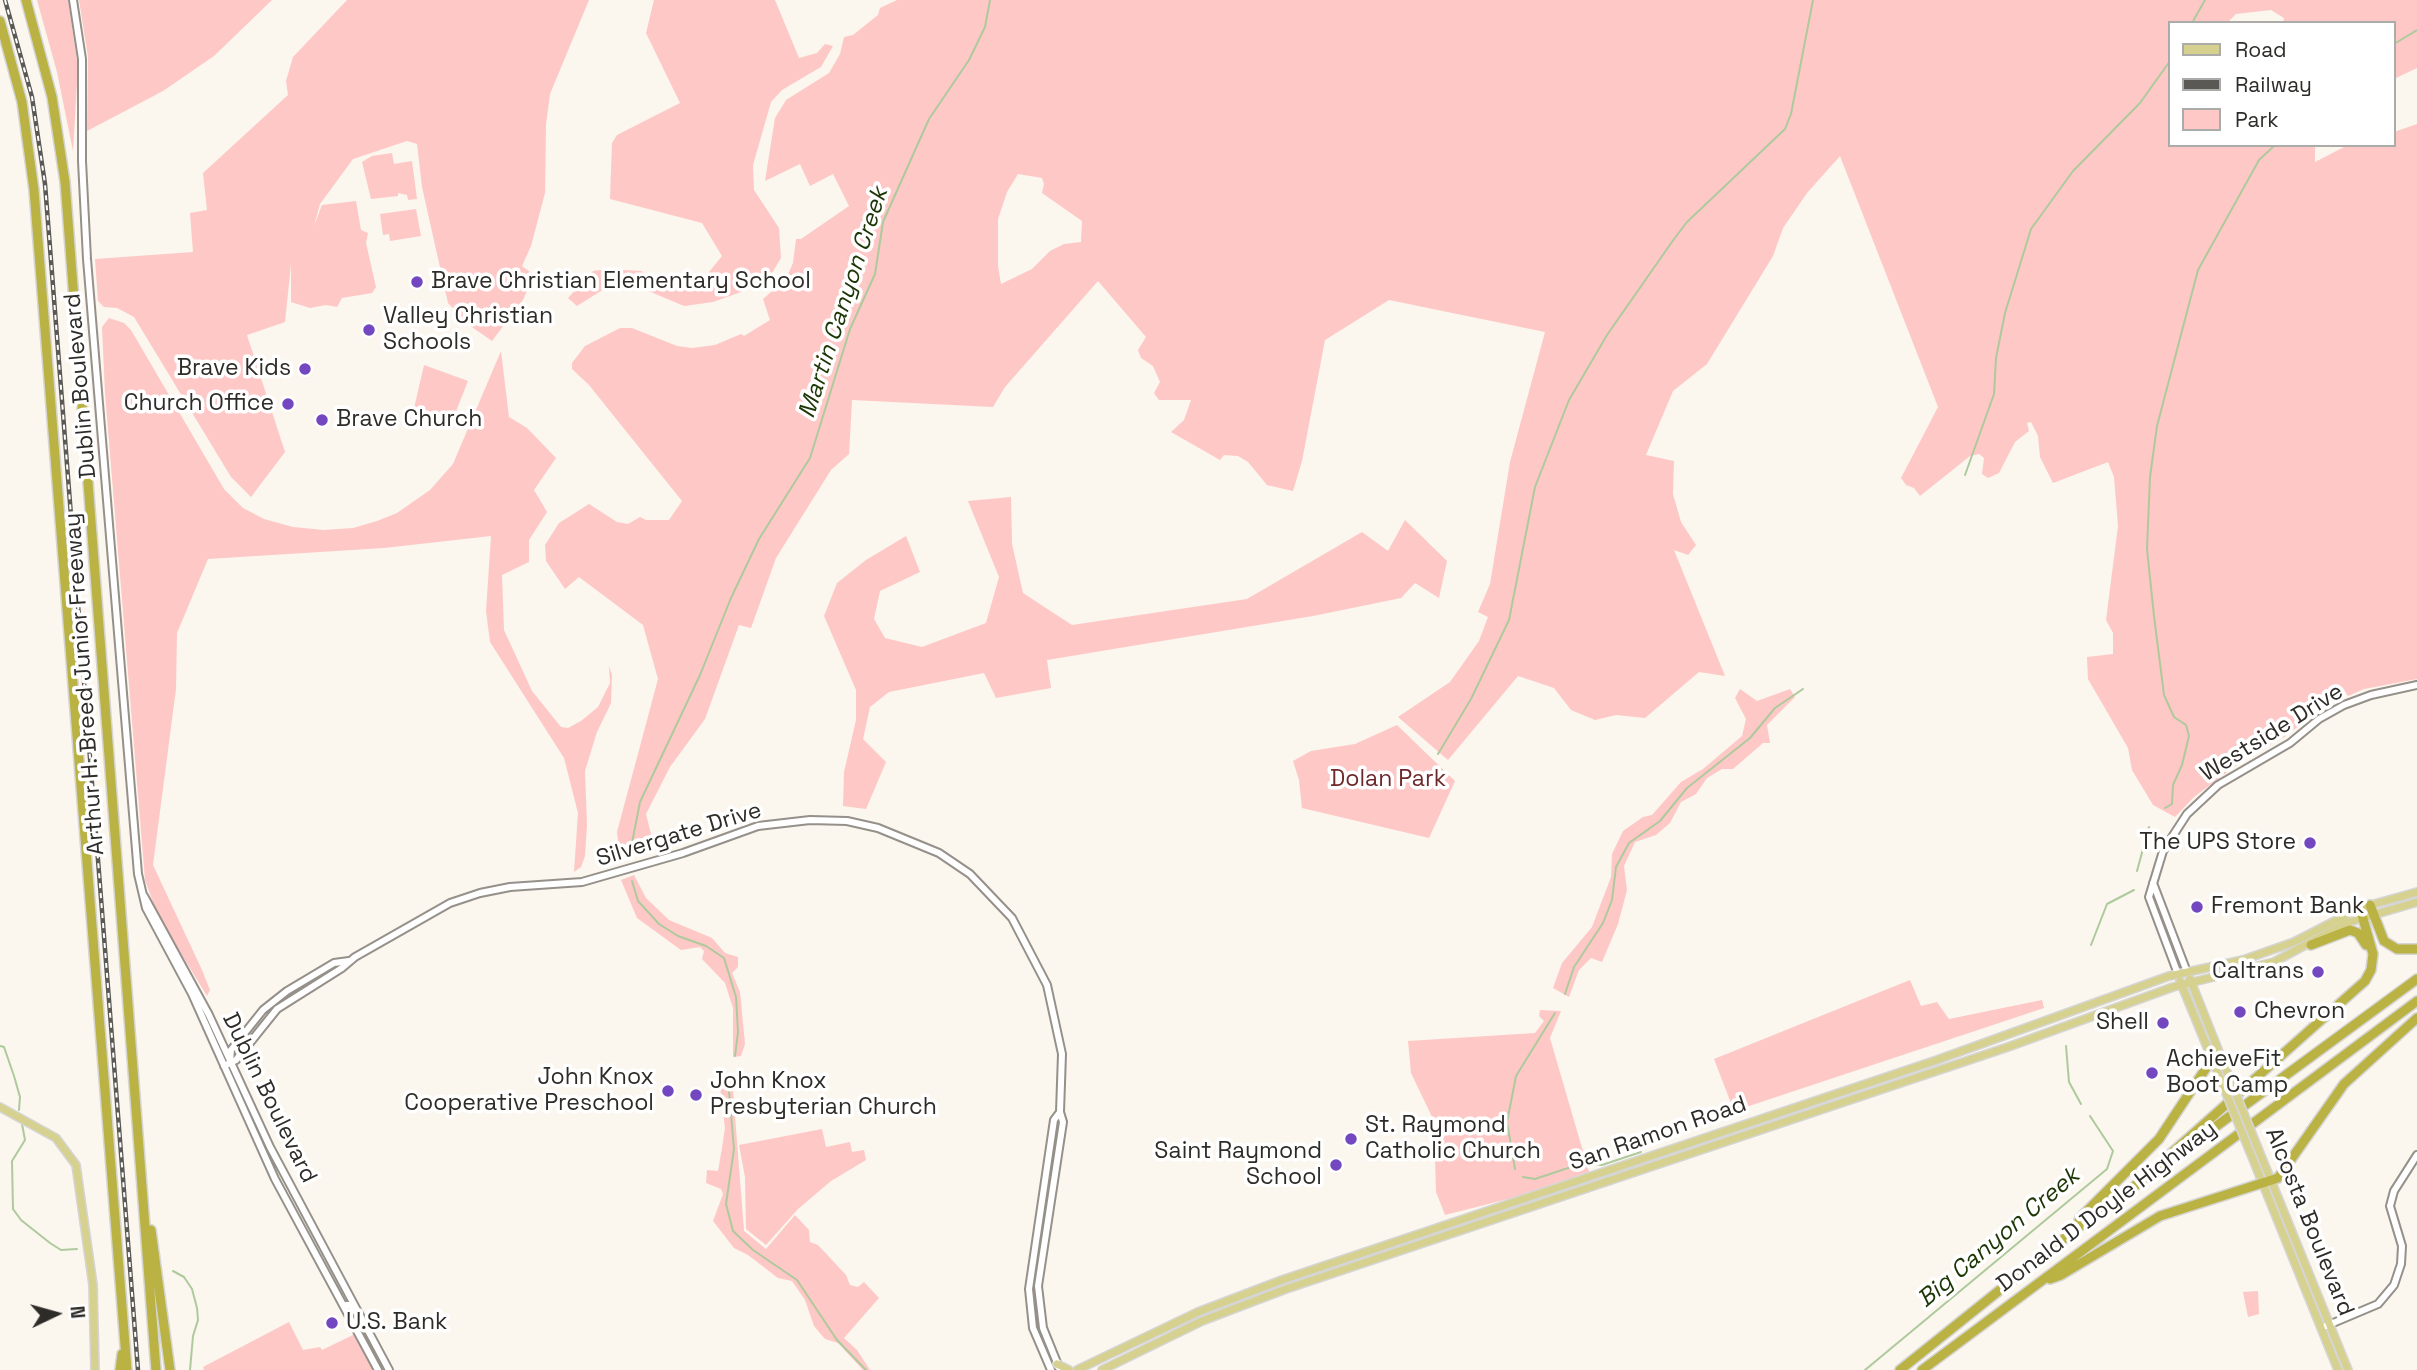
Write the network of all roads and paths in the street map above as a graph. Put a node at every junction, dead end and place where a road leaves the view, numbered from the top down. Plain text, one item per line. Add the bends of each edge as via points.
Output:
1 (26, 0) edge
2 (73, 0) edge
3 (0, 21) edge
4 (2417, 685) edge
5 (2153, 883) junction
6 (2417, 892) edge
7 (2417, 902) edge
8 (2366, 911) junction
9 (2305, 935) junction
10 (2311, 945) junction
11 (2417, 949) edge
12 (2373, 959) junction
13 (2279, 960) junction
14 (2187, 972) junction
15 (2178, 974) junction
16 (2417, 979) edge
17 (2191, 982) junction
18 (2182, 985) junction
19 (2417, 1000) edge
20 (2417, 1018) edge
21 (2212, 1059) junction
22 (227, 1063) junction
23 (0, 1107) edge
24 (2417, 1155) edge
25 (2268, 1183) junction
26 (2121, 1197) junction
27 (145, 1208) junction
28 (2076, 1229) junction
29 (2045, 1280) junction
30 (346, 1305) junction
31 (363, 1319) junction
32 (2330, 1324) junction
33 (2321, 1328) junction
34 (124, 1342) junction
35 (1056, 1368) edge
36 (95, 1370) edge
37 (120, 1370) edge
38 (127, 1370) edge
39 (156, 1370) edge
40 (170, 1370) edge
41 (378, 1370) edge
42 (388, 1370) edge
43 (1069, 1370) edge
44 (1077, 1370) edge
45 (1102, 1370) edge
46 (1900, 1370) edge
47 (1922, 1370) edge
48 (2338, 1370) edge
49 (2348, 1370) edge

1 - 27 highway, Arthur H. Breed Junior Freeway via 48,76 64,172
2 - 22 street, Dublin Boulevard via 82,59 88,259 138,874 146,908
3 - 34 highway, Arthur H. Breed Junior Freeway via 22,102 34,190
4 - 5 street, Westside Drive via 2344,705 2218,785 2174,831
5 - 14 street
5 - 15 street, Westside Drive via 2151,909
6 - 8 main road
7 - 8 main road
8 - 9 main road
8 - 10 main road, San Ramon Road
8 - 11 highway via 2389,945 2405,951
8 - 12 highway
9 - 13 main road via 2302,942 2284,950
9 - 14 main road, San Ramon Road via 2243,960
10 - 12 highway via 2354,930
10 - 13 main road, San Ramon Road
12 - 26 highway via 2358,989
13 - 17 main road, San Ramon Road
14 - 15 main road, San Ramon Road
14 - 17 main road, Alcosta Boulevard
15 - 18 main road, Alcosta Boulevard
15 - 44 main road, San Ramon Road via 1282,1280 1198,1312
16 - 26 highway, Donald D Doyle Highway
17 - 18 main road, San Ramon Road
17 - 25 main road, Alcosta Boulevard, bridge
18 - 21 main road, Alcosta Boulevard
18 - 45 main road, San Ramon Road via 1286,1289 1202,1321
19 - 29 highway, Donald D Doyle Highway
20 - 25 highway via 2344,1084 2278,1178
21 - 25 main road, Alcosta Boulevard, bridge via 2250,1152
21 - 28 highway via 2159,1139 2080,1218
22 - 30 street, Dublin Boulevard via 275,1179
22 - 31 street, Dublin Boulevard
22 - 35 street, Silvergate Drive via 236,1060 277,1009 423,917 480,892 582,882 758,826 810,820 878,828 940,853 970,874 1012,918 1047,985 1063,1070 1063,1122 1038,1286 1043,1328
23 - 36 main road via 57,1138 78,1169 93,1285
24 - 32 street via 2390,1206 2402,1246 2394,1285 2378,1304
25 - 29 highway via 2160,1216 2061,1276
25 - 32 main road, Alcosta Boulevard
25 - 33 main road, Alcosta Boulevard
26 - 28 highway, Donald D Doyle Highway
27 - 39 highway, Arthur H. Breed Junior Freeway
27 - 40 highway
28 - 46 highway, Donald D Doyle Highway
29 - 47 highway, Donald D Doyle Highway
30 - 31 street, Dublin Boulevard
30 - 41 street, Dublin Boulevard
31 - 42 street, Dublin Boulevard
32 - 33 street
32 - 49 main road, Alcosta Boulevard
33 - 48 main road, Alcosta Boulevard
34 - 37 highway
34 - 38 highway, Arthur H. Breed Junior Freeway
35 - 43 main road

